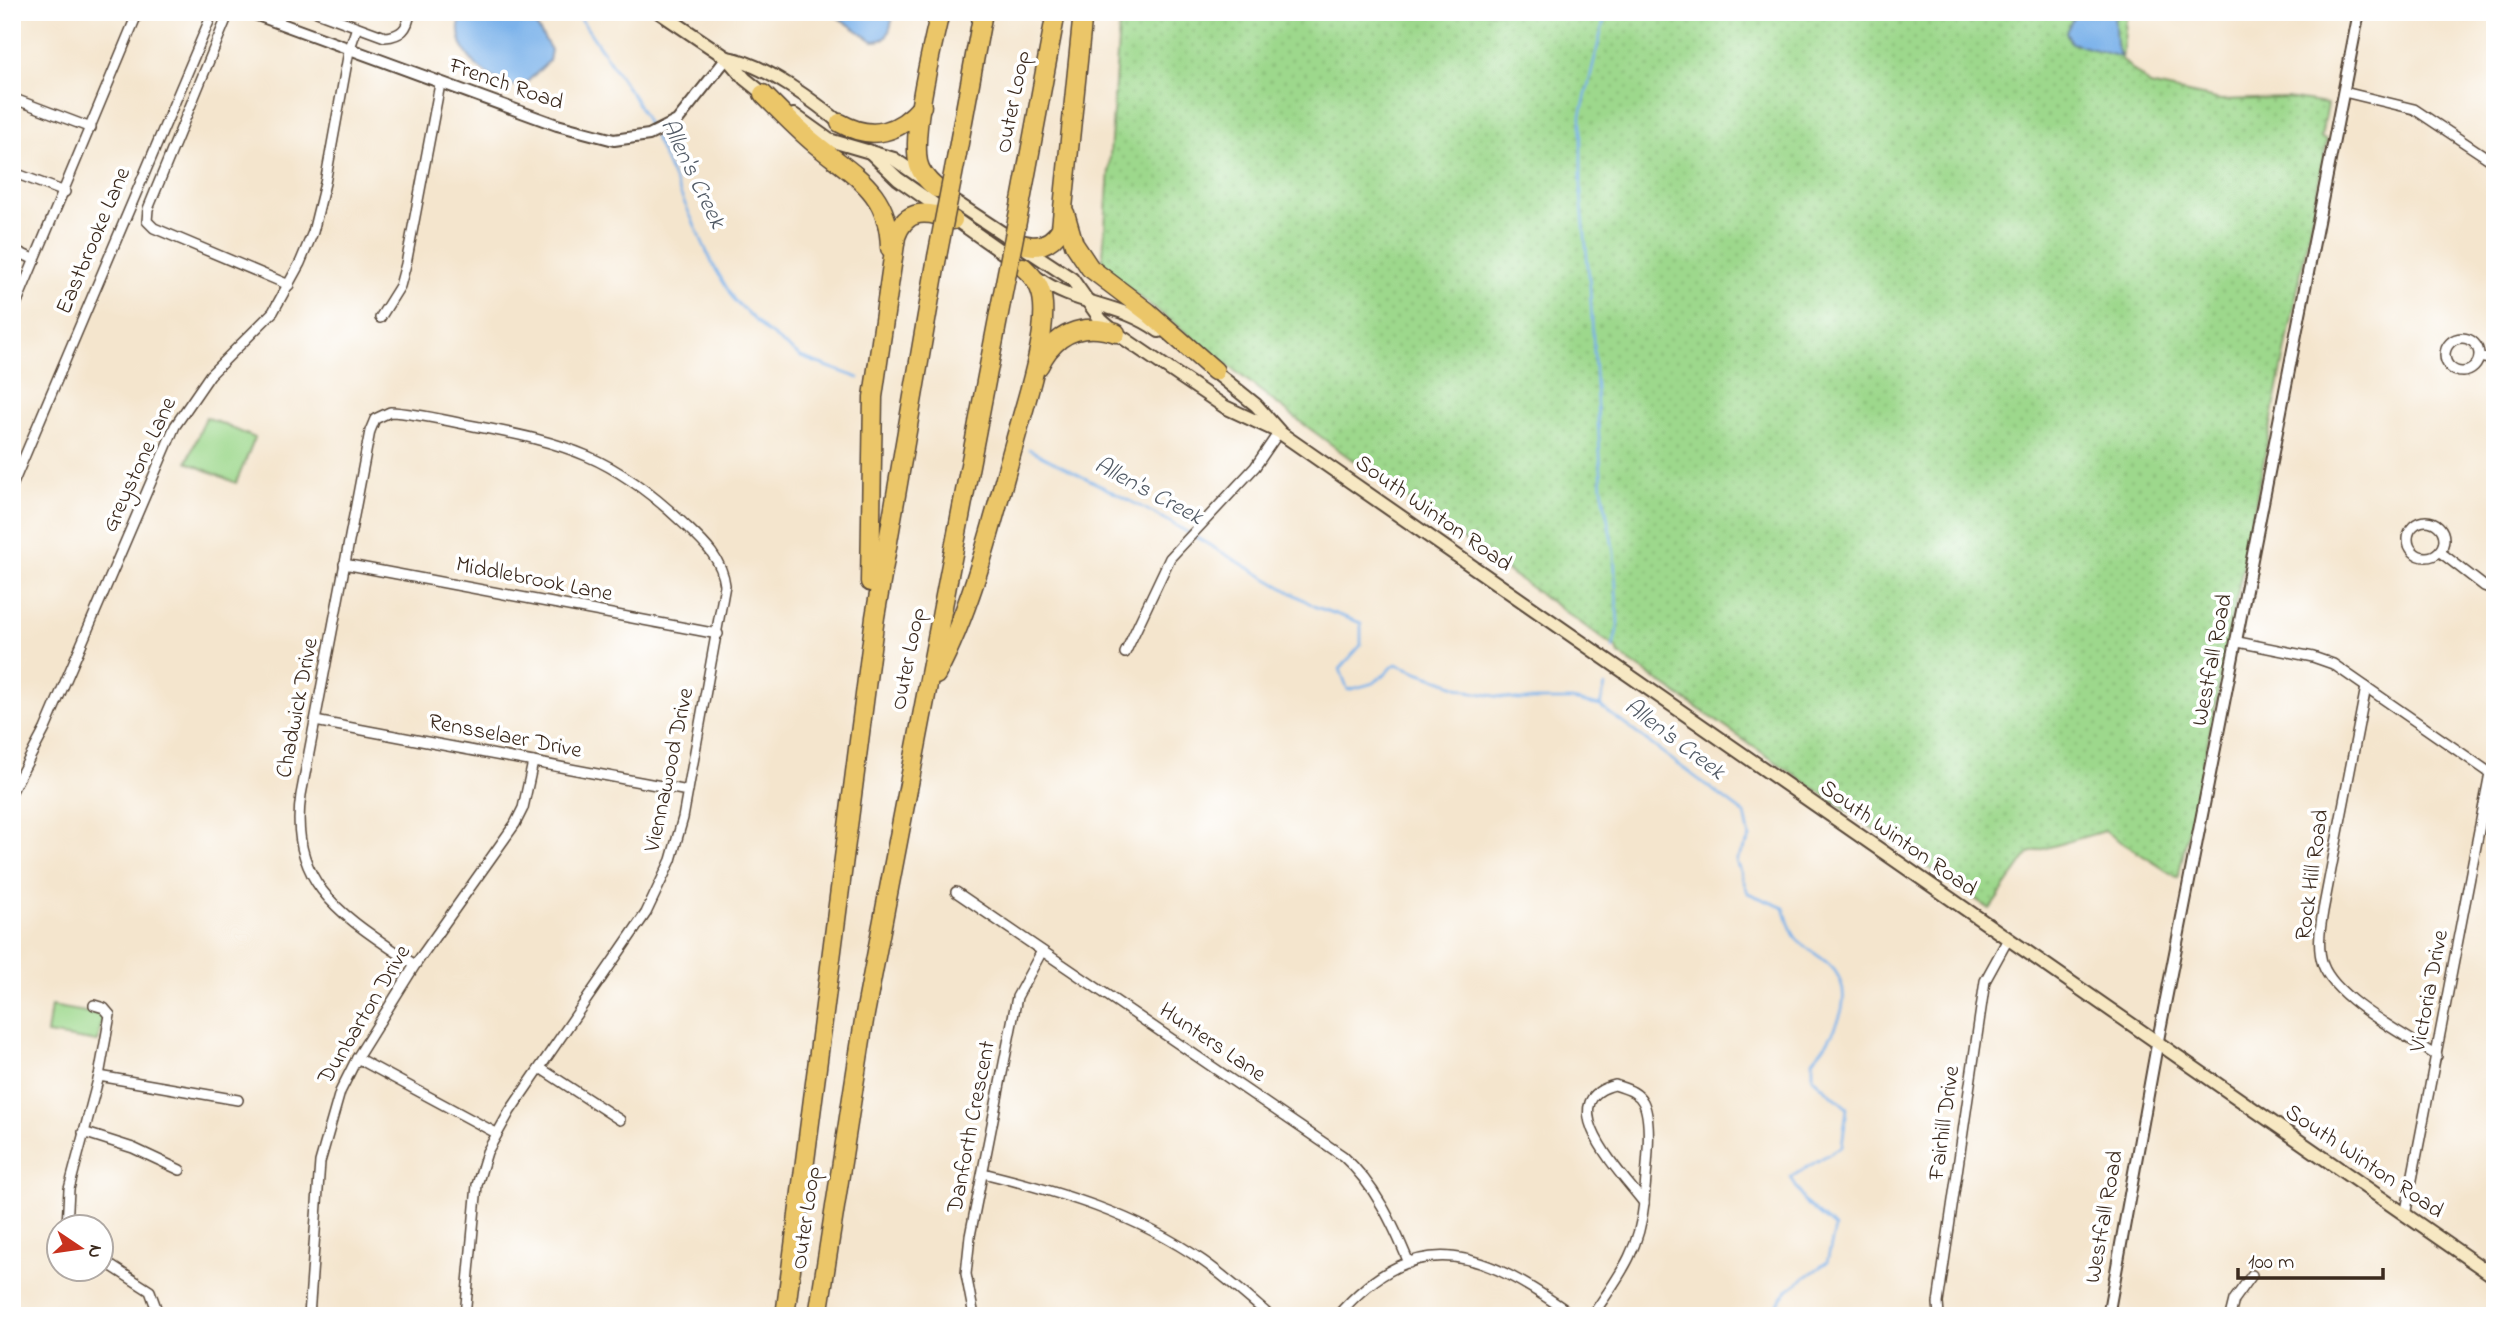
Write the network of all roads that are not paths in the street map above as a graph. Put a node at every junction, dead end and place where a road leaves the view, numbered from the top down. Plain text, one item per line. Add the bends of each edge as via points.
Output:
1 (138, 12) edge
2 (213, 12) edge
3 (229, 12) edge
4 (249, 12) edge
5 (317, 12) edge
6 (410, 12) edge
7 (659, 12) edge
8 (940, 12) edge
9 (983, 12) edge
10 (1056, 12) edge
11 (1083, 12) edge
12 (2359, 12) edge
13 (357, 27) junction
14 (349, 51) junction
15 (727, 58) junction
16 (440, 84) junction
17 (2344, 92) junction
18 (763, 94) junction
19 (12, 98) edge
20 (922, 106) junction
21 (840, 123) junction
22 (91, 128) junction
23 (869, 151) junction
24 (2495, 163) edge
25 (12, 172) edge
26 (936, 188) junction
27 (65, 192) junction
28 (1065, 212) junction
29 (953, 220) junction
30 (1016, 242) junction
31 (12, 249) edge
32 (35, 260) junction
33 (1023, 267) junction
34 (891, 272) junction
35 (289, 285) junction
36 (1088, 302) junction
37 (12, 314) edge
38 (380, 317) dead end
39 (1116, 333) junction
40 (2479, 357) dead end
41 (2495, 360) edge
42 (1215, 372) junction
43 (1028, 392) junction
44 (382, 414) joint
45 (1279, 432) junction
46 (12, 486) edge
47 (2440, 552) junction
48 (344, 564) junction
49 (2495, 590) edge
50 (875, 617) junction
51 (718, 634) junction
52 (2238, 642) junction
53 (1125, 653) dead end
54 (2366, 687) junction
55 (928, 691) junction
56 (315, 721) junction
57 (533, 762) junction
58 (2492, 775) edge
59 (12, 791) edge
60 (688, 791) junction
61 (956, 892) dead end
62 (2007, 941) junction
63 (1042, 951) junction
64 (415, 965) junction
65 (94, 1005) dead end
66 (2157, 1045) junction
67 (2437, 1056) junction
68 (357, 1058) junction
69 (540, 1068) junction
70 (99, 1076) junction
71 (238, 1100) dead end
72 (620, 1120) dead end
73 (83, 1132) junction
74 (496, 1133) junction
75 (180, 1170) dead end
76 (983, 1173) junction
77 (1644, 1203) junction
78 (68, 1212) edge
79 (2405, 1216) junction
80 (1409, 1263) junction
81 (116, 1269) edge
82 (2252, 1275) dead end
83 (2495, 1278) edge
84 (159, 1316) edge
85 (309, 1316) edge
86 (465, 1316) edge
87 (785, 1316) edge
88 (818, 1316) edge
89 (974, 1316) edge
90 (1270, 1316) edge
91 (1337, 1316) edge
92 (1574, 1316) edge
93 (1592, 1316) edge
94 (1939, 1316) edge
95 (2108, 1316) edge
96 (2230, 1316) edge

1 - 22 street, Eastbrooke Lane
2 - 46 street, Eastbrooke Lane
3 - 35 street via 147,221 154,228
4 - 14 street, French Road
5 - 13 street
6 - 13 street via 404,30 396,37
7 - 15 main road, South Winton Road
8 - 20 highway
9 - 50 highway, Outer Loop, bridge
10 - 55 highway, Outer Loop, bridge
11 - 28 highway
12 - 17 street, Westfall Road
13 - 14 street, Greystone Lane
14 - 16 street, French Road
14 - 35 street, Greystone Lane via 313,232
15 - 16 street, French Road via 691,107 670,126 649,135 614,140
15 - 18 main road, South Winton Road
15 - 21 main road, South Winton Road via 757,68
16 - 38 street via 403,276
17 - 24 street via 2414,110
17 - 52 street, Westfall Road
18 - 23 main road, South Winton Road via 829,140
18 - 34 highway via 874,193 890,229
19 - 22 street
20 - 21 highway via 905,125 886,132 860,132
20 - 26 highway via 918,161
21 - 23 main road, South Winton Road
22 - 27 street, Eastbrooke Lane
23 - 26 main road, South Winton Road via 897,161
23 - 29 main road, South Winton Road
25 - 27 street, Eastbrooke Lane
26 - 30 main road, South Winton Road
27 - 32 street, Eastbrooke Lane
28 - 30 highway via 1061,228 1049,242 1035,247
28 - 42 highway via 1074,244 1087,265
29 - 33 main road, South Winton Road
29 - 34 highway via 922,213 906,219 896,237
30 - 36 main road, South Winton Road via 1072,279
31 - 32 street, Eastbrooke Lane
32 - 37 street, Eastbrooke Lane
33 - 36 main road, South Winton Road via 1058,292
33 - 43 highway via 1038,283 1043,303
34 - 50 highway via 872,416 869,581
35 - 59 street, Greystone Lane via 251,336 210,375 174,426 45,729
36 - 39 main road, South Winton Road
36 - 42 main road, South Winton Road via 1135,315
39 - 43 highway via 1086,328 1059,337 1043,358
39 - 45 main road, South Winton Road via 1225,407
40 - 41 street
42 - 45 main road, South Winton Road via 1256,405
43 - 55 highway via 949,652
44 - 48 street, Chadwick Drive via 370,431
44 - 51 street, Viennawood Drive via 402,412 529,436 584,452 629,477 660,501 717,559 725,585
45 - 53 street via 1255,467 1170,558
45 - 62 main road, South Winton Road
47 - 47 street via 2445,541 2438,525 2427,521 2415,524 2408,540 2412,551 2423,557
47 - 49 street
48 - 51 street, Middlebrook Lane
48 - 56 street, Chadwick Drive
50 - 87 highway, Outer Loop
51 - 60 street, Viennawood Drive
52 - 54 street via 2324,660
52 - 66 street, Westfall Road
54 - 58 street
54 - 67 street, Rock Hill Road via 2323,911 2322,961 2337,988
55 - 88 highway, Outer Loop via 858,1050
56 - 57 street, Rensselaer Drive
56 - 64 street, Chadwick Drive via 299,808 309,870 337,908
57 - 60 street, Rensselaer Drive
57 - 64 street, Dunbarton Drive via 523,808 514,824
58 - 67 street, Victoria Drive
60 - 69 street, Viennawood Drive via 678,840 652,903
61 - 63 street, Hunters Lane
62 - 66 main road, South Winton Road
62 - 94 street, Fairhill Drive via 1985,981
63 - 76 street, Danforth Crescent via 1017,996
63 - 80 street, Hunters Lane via 1343,1157 1382,1205
64 - 68 street, Dunbarton Drive
65 - 70 street via 110,1015
66 - 79 main road, South Winton Road
66 - 95 street, Westfall Road
67 - 79 street, Victoria Drive
68 - 74 street
68 - 85 street, Dunbarton Drive via 325,1138
69 - 72 street
69 - 74 street, Viennawood Drive
70 - 71 street
70 - 73 street
73 - 75 street
73 - 78 street
74 - 86 street, Viennawood Drive via 477,1185
76 - 89 street, Danforth Crescent via 967,1253
76 - 90 street via 1061,1192 1129,1219 1203,1261
77 - 77 street via 1647,1118 1643,1102 1632,1090 1615,1085 1603,1088 1591,1097 1587,1113 1592,1133
77 - 93 street via 1632,1257
79 - 83 main road, South Winton Road
80 - 91 street via 1368,1283
80 - 92 street via 1448,1256 1487,1263 1526,1282
81 - 84 street via 150,1291
82 - 96 street via 2234,1300

